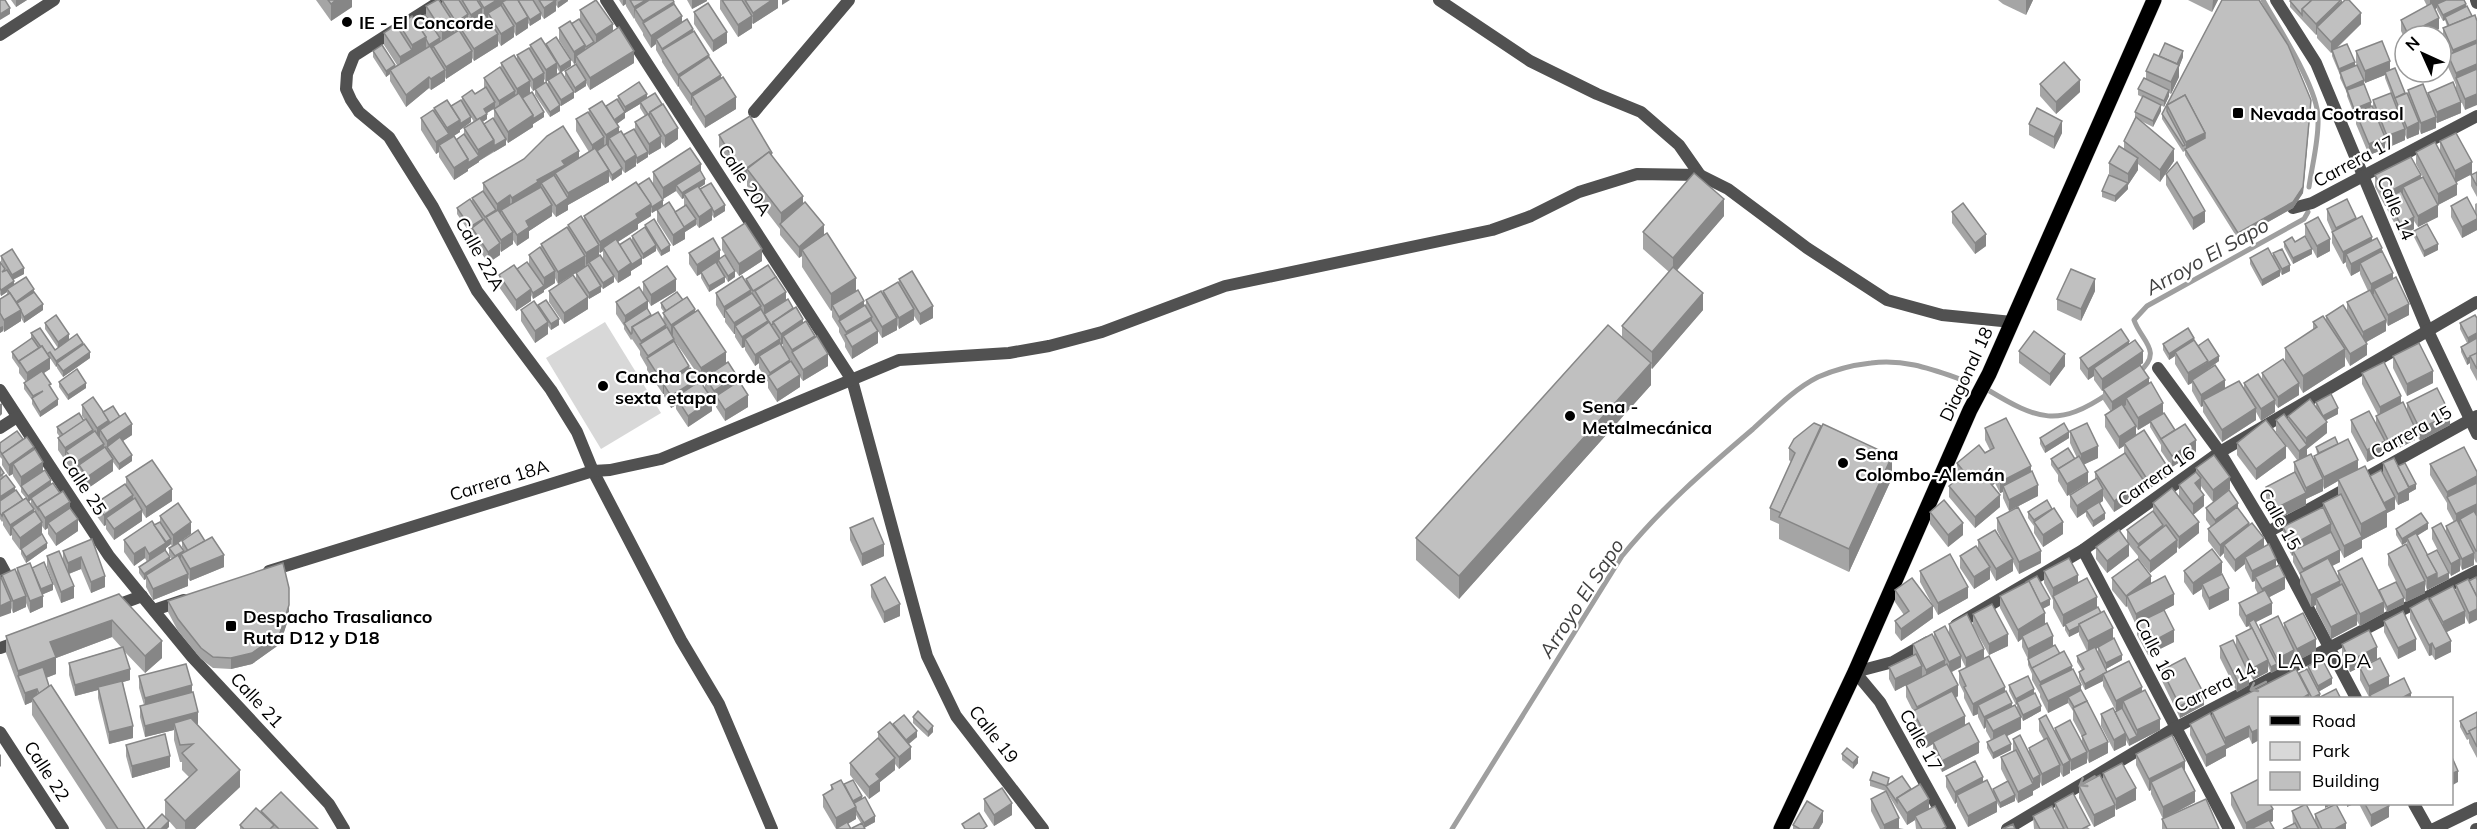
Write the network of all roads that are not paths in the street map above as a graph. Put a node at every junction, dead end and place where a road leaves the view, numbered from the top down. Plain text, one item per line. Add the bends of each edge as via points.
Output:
1 (54, 0) edge
2 (442, 0) edge
3 (606, 0) edge
4 (849, 0) edge
5 (1439, 0) edge
6 (2154, 0) edge
7 (2276, 0) edge
8 (0, 35) edge
9 (754, 112) dead end
10 (2477, 116) edge
11 (1700, 175) junction
12 (2364, 177) junction
13 (2293, 208) edge
14 (2477, 302) edge
15 (2012, 322) junction
16 (2428, 331) junction
17 (2158, 368) dead end
18 (852, 380) junction
19 (0, 390) edge
20 (18, 417) junction
21 (2473, 418) edge
22 (0, 428) edge
23 (2477, 434) edge
24 (2220, 452) junction
25 (594, 471) junction
26 (2268, 532) junction
27 (2083, 550) junction
28 (2477, 571) edge
29 (261, 574) edge
30 (142, 596) junction
31 (197, 596) edge
32 (154, 610) junction
33 (98, 612) edge
34 (33, 636) edge
35 (0, 648) edge
36 (2328, 649) junction
37 (927, 656) joint
38 (1855, 672) junction
39 (2355, 697) edge
40 (2175, 728) junction
41 (0, 732) edge
42 (2415, 805) edge
43 (2477, 808) edge
44 (63, 829) edge
45 (344, 829) edge
46 (772, 829) edge
47 (1043, 829) edge
48 (1781, 829) edge
49 (1950, 829) edge
50 (2007, 829) edge
51 (2229, 829) edge
52 (2428, 829) edge
53 (2434, 829) edge

1 - 8 street
2 - 25 street, Calle 22A via 354,56 346,89 359,112 389,137 434,207 477,291 551,390 577,432
3 - 18 street, Calle 20A
4 - 9 street
5 - 11 street via 1530,61 1641,112 1679,145
6 - 15 main road, Diagonal 18
7 - 12 street, Calle 14 via 2316,63
10 - 12 street, Carrera 17
11 - 15 street via 1728,189 1807,248 1887,300 1942,315
11 - 18 street, Carrera 18A via 1637,174 1579,192 1492,230 1225,286 1102,332 1049,346 1009,353 899,360
12 - 13 street, Carrera 17 via 2312,203
12 - 16 street, Calle 14
14 - 16 street, Carrera 16
15 - 38 main road, Diagonal 18
16 - 21 street, Calle 14
16 - 24 street, Carrera 16
17 - 24 street, Calle 15
18 - 25 street, Carrera 18A via 661,459
18 - 37 street, Calle 20A
19 - 20 street, Calle 25
20 - 22 street
20 - 30 street, Calle 25 via 96,537
21 - 23 street, Calle 14
21 - 26 street, Carrera 15
24 - 26 street, Calle 15
24 - 27 street, Carrera 16
25 - 29 street, Carrera 18A
25 - 46 street, Calle 22A via 681,640 719,704
26 - 36 street, Calle 15
27 - 38 street, Carrera 16 via 1893,662
27 - 40 street, Calle 16
28 - 36 street, Carrera 14
30 - 32 street, Calle 21
30 - 33 street
31 - 32 street
32 - 45 street, Calle 21 via 192,657 329,804
34 - 35 street
36 - 39 street, Calle 15
36 -> 40 street, Carrera 14
37 - 47 street, Calle 19 via 956,716
38 - 48 main road, Diagonal 18
38 - 49 street, Calle 17 via 1880,702
40 -> 50 street, Carrera 14
40 - 51 street, Calle 16
41 - 44 street, Calle 22
42 - 52 street
43 - 53 street

